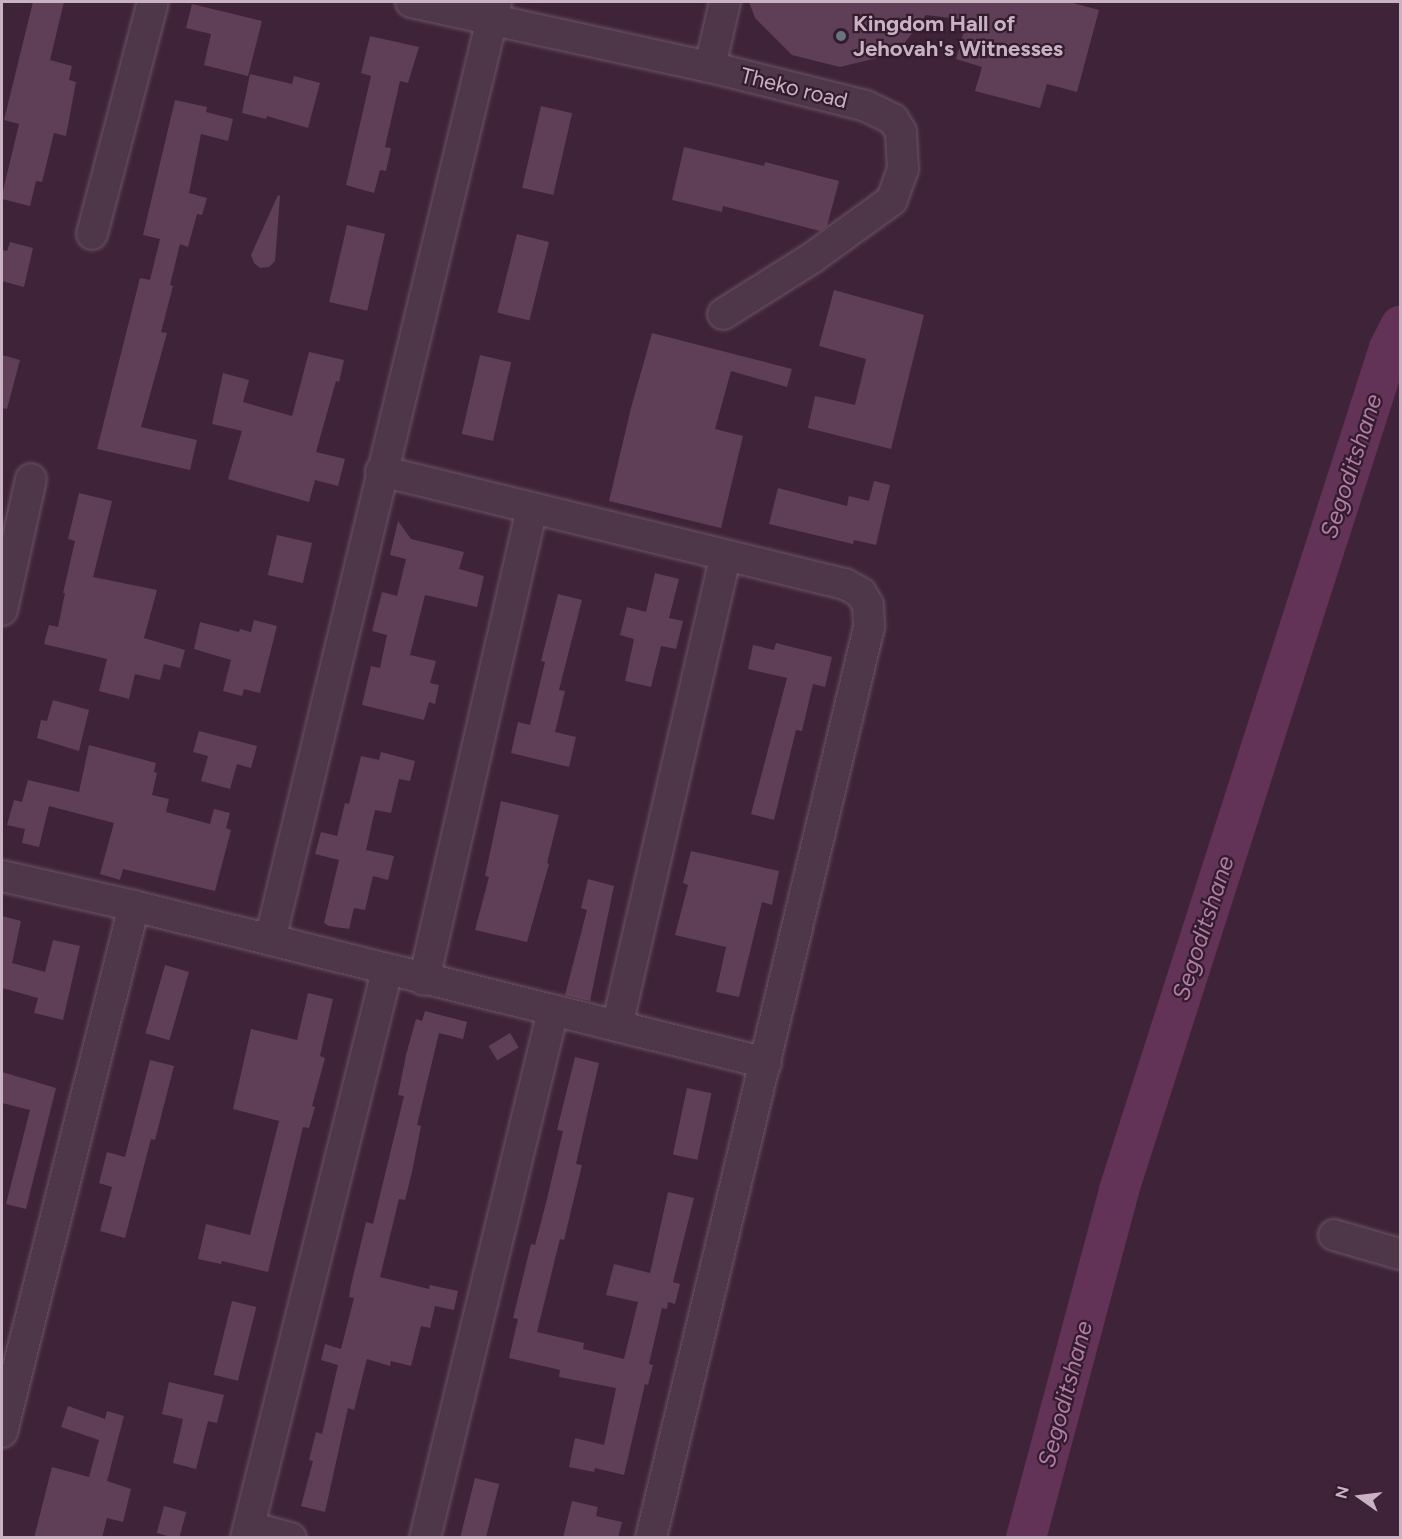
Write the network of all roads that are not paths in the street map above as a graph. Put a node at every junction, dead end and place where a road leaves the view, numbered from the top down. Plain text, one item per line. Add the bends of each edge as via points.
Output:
1 (153, 2) edge
2 (411, 2) edge
3 (725, 2) edge
4 (494, 11) edge
5 (710, 67) junction
6 (92, 234) dead end
7 (723, 314) dead end
8 (381, 471) junction
9 (31, 479) dead end
10 (532, 508) junction
11 (725, 557) junction
12 (2, 610) edge
13 (2, 876) edge
14 (134, 906) junction
15 (270, 940) junction
16 (387, 971) junction
17 (424, 980) junction
18 (553, 1011) junction
19 (617, 1026) junction
20 (766, 1063) junction
21 (1334, 1235) dead end
22 (1401, 1254) edge
23 (2, 1432) edge
24 (248, 1532) edge
25 (291, 1538) edge
26 (425, 1538) edge
27 (651, 1538) edge

1 - 6 street
2 - 4 street, Theko road
3 - 5 street
4 - 5 street, Theko road
4 - 8 street
5 - 7 street, Theko road via 866,106 893,119 901,132 903,147 903,169 892,200 812,258
8 - 10 street
8 - 15 street
9 - 12 street
10 - 11 street
10 - 17 street
11 - 19 street
11 - 20 street via 845,584 861,593 868,605 868,627
13 - 14 street
14 - 15 street
14 - 23 street
15 - 16 street
16 - 17 street
16 - 24 street
17 - 18 street
18 - 19 street
18 - 26 street
19 - 20 street
20 - 27 street
21 - 22 street
24 - 25 street

